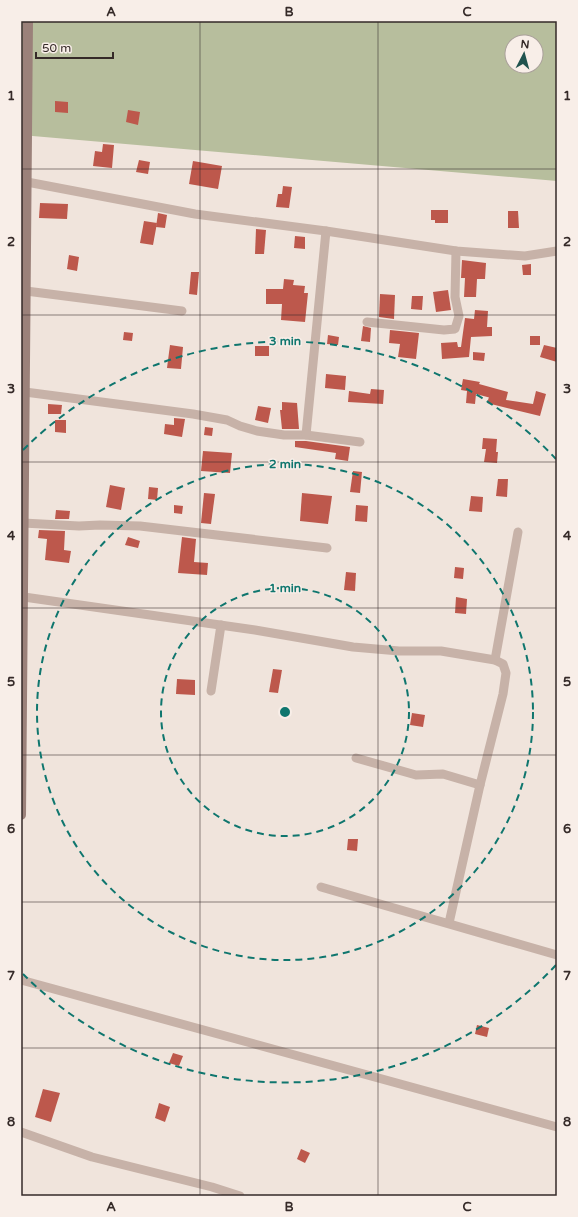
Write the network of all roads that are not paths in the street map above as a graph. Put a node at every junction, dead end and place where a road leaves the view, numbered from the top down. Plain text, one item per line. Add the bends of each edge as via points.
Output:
1 (28, 21) edge
2 (25, 176) edge
3 (326, 230) junction
4 (456, 251) junction
5 (557, 252) edge
6 (26, 292) junction
7 (182, 311) dead end
8 (367, 322) dead end
9 (23, 387) edge
10 (306, 435) junction
11 (360, 442) dead end
12 (23, 523) junction
13 (518, 532) dead end
14 (22, 541) edge
15 (327, 548) dead end
16 (24, 596) junction
17 (221, 625) junction
18 (495, 660) junction
19 (22, 675) edge
20 (211, 691) dead end
21 (356, 758) dead end
22 (480, 785) junction
23 (21, 802) edge
24 (21, 815) edge
25 (321, 887) dead end
26 (449, 923) junction
27 (557, 955) edge
28 (21, 980) edge
29 (557, 1127) edge
30 (21, 1132) edge
31 (240, 1196) edge

1 - 2 street
2 - 3 street via 195,214
2 - 6 street
3 - 4 street
3 - 10 street
4 - 5 street via 525,256
4 - 8 street via 455,297 459,316 455,329
6 - 7 street
6 - 9 street
9 - 10 street via 227,420 257,431 284,436
9 - 12 street
10 - 11 street
12 - 14 street
12 - 15 street via 140,526
13 - 18 street
14 - 16 street
16 - 17 street
16 - 19 street
17 - 18 street via 353,647 399,652 441,651
17 - 20 street
18 - 22 street via 503,664 506,673
19 - 23 street
21 - 22 street via 416,775 443,774
22 - 26 street
23 - 24 street
25 - 26 street
26 - 27 street
28 - 29 street
30 - 31 street via 92,1157

